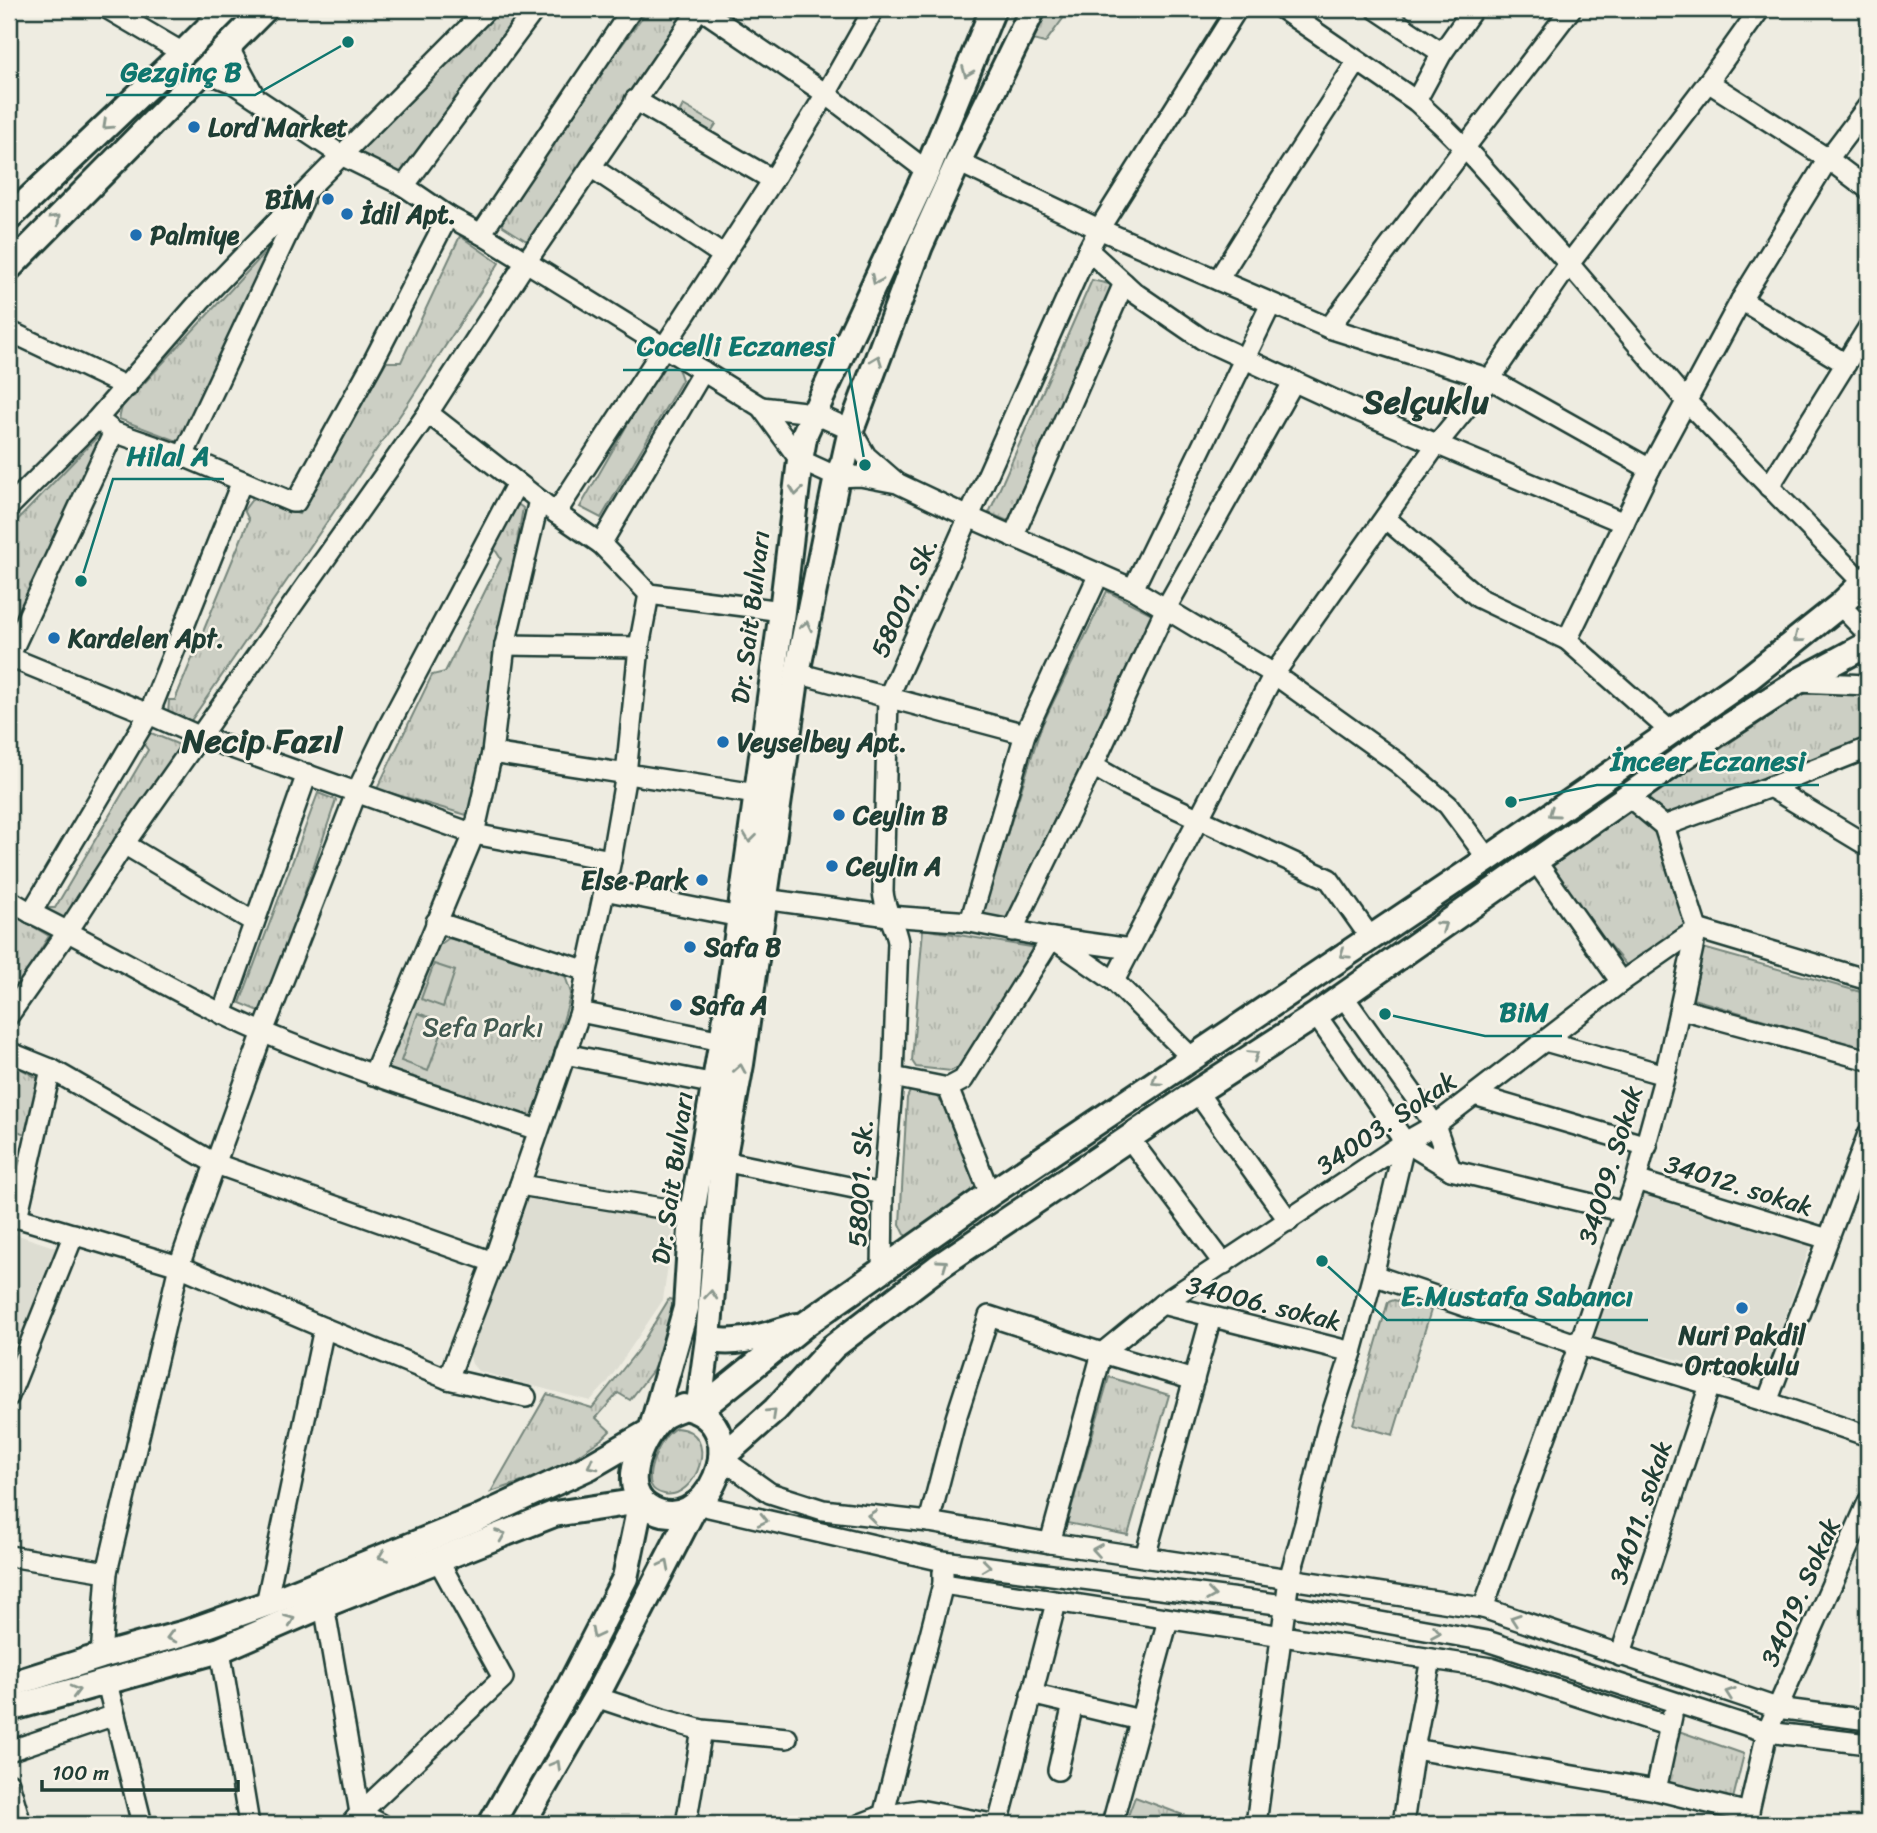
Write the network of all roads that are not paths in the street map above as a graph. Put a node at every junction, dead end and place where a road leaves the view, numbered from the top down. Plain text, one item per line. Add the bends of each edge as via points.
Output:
1 (108, 9) edge
2 (226, 9) edge
3 (265, 9) edge
4 (487, 9) edge
5 (535, 9) edge
6 (632, 9) edge
7 (700, 9) edge
8 (873, 9) edge
9 (993, 9) edge
10 (1033, 9) edge
11 (1237, 9) edge
12 (1282, 9) edge
13 (1376, 9) edge
14 (1473, 9) edge
15 (1571, 9) edge
16 (1757, 10) edge
17 (233, 40) junction
18 (183, 53) junction
19 (1442, 53) junction
20 (1357, 62) junction
21 (198, 75) junction
22 (1707, 82) junction
23 (826, 94) junction
24 (255, 97) junction
25 (635, 100) junction
26 (1416, 101) junction
27 (1868, 106) edge
28 (1465, 149) junction
29 (341, 155) junction
30 (1828, 159) junction
31 (958, 162) junction
32 (591, 167) junction
33 (927, 172) junction
34 (774, 180) junction
35 (311, 186) junction
36 (404, 186) junction
37 (1868, 189) edge
38 (448, 216) junction
39 (9, 218) edge
40 (1099, 229) junction
41 (481, 234) junction
42 (1088, 250) junction
43 (724, 256) junction
44 (526, 262) junction
45 (1569, 264) junction
46 (9, 268) edge
47 (1218, 280) junction
48 (1124, 283) junction
49 (1741, 300) junction
50 (1271, 304) junction
51 (1329, 328) junction
52 (1868, 328) edge
53 (9, 331) edge
54 (664, 347) junction
55 (1244, 359) junction
56 (1846, 364) junction
57 (703, 371) junction
58 (1490, 379) junction
59 (1294, 382) junction
60 (127, 387) junction
61 (1687, 402) junction
62 (761, 407) junction
63 (428, 413) junction
64 (813, 413) junction
65 (97, 419) junction
66 (851, 430) junction
67 (114, 432) junction
68 (1437, 444) junction
69 (183, 456) junction
70 (800, 460) junction
71 (1650, 469) junction
72 (837, 477) junction
73 (242, 481) junction
74 (517, 483) junction
75 (897, 483) junction
76 (1769, 487) junction
77 (539, 500) junction
78 (9, 507) edge
79 (556, 513) junction
80 (969, 517) junction
81 (1385, 518) junction
82 (1625, 523) junction
83 (1013, 537) junction
84 (601, 544) junction
85 (1099, 575) junction
86 (1865, 580) edge
87 (1133, 589) junction
88 (649, 594) junction
89 (1840, 605) junction
90 (1167, 608) junction
91 (782, 611) junction
92 (1868, 634) edge
93 (1567, 640) junction
94 (1868, 644) edge
95 (505, 645) junction
96 (639, 647) junction
97 (797, 673) junction
98 (1274, 674) junction
99 (1797, 682) junction
100 (1868, 685) edge
101 (888, 698) junction
102 (149, 714) junction
103 (1670, 731) junction
104 (1025, 734) junction
105 (201, 737) junction
106 (1868, 748) edge
107 (492, 753) junction
108 (1093, 766) junction
109 (307, 774) junction
110 (626, 774) junction
111 (1770, 787) junction
112 (357, 791) junction
113 (756, 794) junction
114 (1628, 796) junction
115 (1198, 818) junction
116 (1664, 826) junction
117 (474, 834) junction
118 (124, 844) junction
119 (1868, 846) edge
120 (1488, 859) junction
121 (611, 860) junction
122 (1535, 860) junction
123 (604, 890) junction
124 (764, 899) junction
125 (9, 900) edge
126 (31, 914) junction
127 (889, 916) junction
128 (740, 917) junction
129 (254, 922) junction
130 (436, 922) junction
131 (970, 922) junction
132 (1697, 929) junction
133 (68, 931) junction
134 (1012, 931) junction
135 (1370, 937) junction
136 (1052, 938) junction
137 (1130, 949) junction
138 (587, 971) junction
139 (1114, 981) junction
140 (1868, 981) edge
141 (1621, 982) junction
142 (1343, 996) junction
143 (1681, 1009) junction
144 (580, 1012) junction
145 (222, 1014) junction
146 (9, 1015) edge
147 (1316, 1015) junction
148 (263, 1032) junction
149 (722, 1041) junction
150 (1545, 1041) junction
151 (9, 1052) edge
152 (565, 1054) junction
153 (1191, 1057) junction
154 (1868, 1060) edge
155 (51, 1069) junction
156 (373, 1074) junction
157 (1665, 1075) junction
158 (893, 1077) junction
159 (715, 1084) junction
160 (948, 1088) junction
161 (1197, 1092) junction
162 (1474, 1094) junction
163 (1435, 1125) junction
164 (538, 1130) junction
165 (1868, 1134) edge
166 (1129, 1138) junction
167 (1405, 1142) junction
168 (1647, 1146) junction
169 (723, 1161) junction
170 (216, 1164) junction
171 (1451, 1170) junction
172 (1636, 1180) junction
173 (520, 1185) junction
174 (883, 1194) junction
175 (990, 1194) junction
176 (1625, 1212) junction
177 (692, 1213) junction
178 (13, 1217) edge
179 (1289, 1221) junction
180 (74, 1234) junction
181 (1828, 1239) junction
182 (493, 1262) junction
183 (1224, 1264) junction
184 (179, 1266) junction
185 (882, 1272) junction
186 (1373, 1275) junction
187 (1162, 1304) junction
188 (1211, 1317) junction
189 (807, 1322) junction
190 (324, 1328) junction
191 (708, 1339) junction
192 (1579, 1345) junction
193 (1352, 1352) junction
194 (1102, 1353) junction
195 (448, 1379) junction
196 (1194, 1380) junction
197 (1710, 1385) junction
198 (9, 1396) edge
199 (526, 1397) dead end
200 (1767, 1402) junction
201 (698, 1411) junction
202 (651, 1431) junction
203 (1868, 1436) edge
204 (721, 1458) junction
205 (641, 1501) junction
206 (1868, 1502) edge
207 (696, 1504) junction
208 (929, 1522) junction
209 (1050, 1543) junction
210 (9, 1556) edge
211 (1145, 1557) junction
212 (438, 1560) junction
213 (943, 1561) junction
214 (107, 1572) junction
215 (1289, 1579) junction
216 (943, 1584) junction
217 (1056, 1603) junction
218 (265, 1604) junction
219 (324, 1605) junction
220 (1285, 1605) junction
221 (1483, 1608) junction
222 (1168, 1620) junction
223 (1280, 1635) junction
224 (220, 1650) junction
225 (101, 1656) junction
226 (1620, 1656) junction
227 (1431, 1658) junction
228 (107, 1683) junction
229 (9, 1685) edge
230 (1031, 1694) junction
231 (596, 1697) junction
232 (1675, 1702) junction
233 (1073, 1704) junction
234 (1778, 1706) junction
235 (9, 1709) edge
236 (115, 1715) junction
237 (1139, 1720) junction
238 (1868, 1720) edge
239 (1669, 1726) junction
240 (702, 1730) junction
241 (1767, 1732) junction
242 (787, 1738) dead end
243 (1868, 1744) edge
244 (1415, 1749) junction
245 (9, 1751) edge
246 (1058, 1770) dead end
247 (9, 1783) edge
248 (1656, 1790) junction
249 (1748, 1818) edge
250 (356, 1819) edge
251 (881, 1820) edge
252 (21, 1824) edge
253 (142, 1824) edge
254 (249, 1824) edge
255 (381, 1824) edge
256 (491, 1824) edge
257 (522, 1824) edge
258 (686, 1824) edge
259 (861, 1824) edge
260 (992, 1824) edge
261 (998, 1824) edge
262 (1112, 1824) edge
263 (1256, 1824) edge
264 (1403, 1824) edge

1 - 18 street
2 - 18 main road
3 - 17 main road
4 - 29 street
5 - 36 street
6 - 41 street
7 - 23 street
7 - 25 street
8 - 23 street
9 -> 33 main road, Dr. Sait Bulvarı
10 - 31 main road, Dr. Sait Bulvarı
11 - 40 street, 58001. Sk.
12 - 20 street
13 - 19 street
14 - 19 street
15 - 28 street
16 - 22 street
17 - 21 main road
17 - 24 street via 232,54
18 -> 39 main road
19 - 26 street
20 - 26 street
20 - 47 street
21 - 24 street via 218,76
46 -> 21 main road
22 - 30 street
22 - 45 street
23 - 33 street
23 - 34 street
24 - 29 street
25 - 32 street
25 - 34 street
26 - 28 street
27 - 30 street
28 - 45 street
28 - 51 street
29 - 35 street
29 - 36 street
30 - 37 street
30 - 49 street
31 - 40 street
66 -> 31 main road, Dr. Sait Bulvarı via 920,246
32 - 43 street
32 - 44 street
33 -> 64 main road, Dr. Sait Bulvarı
34 - 43 street
35 - 60 street via 200,301
35 - 69 street
36 - 38 street
38 - 41 street
38 - 73 street via 299,499 292,502
40 - 42 street, 58001. Sk.
40 - 47 street
41 - 44 street
42 - 48 street
42 - 80 street, 58001. Sk.
43 - 54 street
44 - 54 street
44 - 63 street
45 - 58 street
45 - 61 street
47 - 50 street
48 - 55 street via 1202,340
48 - 83 street
49 - 56 street
49 - 61 street
50 - 51 street
50 - 55 street
51 - 58 street
52 - 56 street
53 - 60 street
54 - 57 street
54 - 79 street
55 - 59 street
55 - 87 street
56 - 76 street
57 - 62 street
57 - 84 street
58 - 68 street
58 - 71 street
59 - 68 street
59 - 90 street
60 - 65 street
61 - 71 street
61 - 76 street
62 - 64 street
62 - 70 street
63 - 74 street
63 - 105 street
64 - 66 street
64 - 70 main road, Dr. Sait Bulvarı
65 - 67 street
65 - 78 street
66 - 72 main road, Dr. Sait Bulvarı
66 - 75 street via 866,456
67 - 69 street
67 - 102 street via 9,657
68 - 81 street
68 - 82 street
69 - 73 street
70 - 72 street
70 -> 91 main road, Dr. Sait Bulvarı
71 - 82 street
72 - 75 street via 860,475
97 -> 72 main road, Dr. Sait Bulvarı
73 - 102 street
74 - 77 street
74 - 112 street
75 - 80 street
76 - 86 street
77 - 79 street
77 - 95 street
79 - 84 street
80 - 83 street
80 - 101 street, 58001. Sk.
81 - 93 street via 1479,598
81 - 98 street
82 - 93 street
83 - 85 street
84 - 88 street
85 - 87 street
85 - 104 street
86 - 89 main road
87 - 90 street
88 - 91 street
88 - 96 street
89 - 92 street
89 -> 103 main road via 1750,677
90 - 98 street
90 - 108 street
91 - 113 main road, Dr. Sait Bulvarı
93 - 103 street
94 - 99 main road
95 - 96 street
95 - 107 street
96 - 110 street
97 - 101 street
97 - 124 main road, Dr. Sait Bulvarı
98 - 115 street
98 - 120 street via 1398,763 1448,806
99 - 100 street
99 - 114 main road
101 - 104 street
101 - 127 street, 58001. Sk. via 883,891
102 - 105 street
102 - 126 street
103 -> 120 main road
104 - 131 street
105 - 109 street
105 - 118 street
106 - 111 street
107 - 110 street
107 - 117 street
108 - 115 street
108 - 134 street
109 - 112 street
109 - 129 street
110 - 113 street
110 - 121 street
111 - 116 street
111 - 119 street
112 - 117 street
112 - 148 street
113 -> 128 main road, Dr. Sait Bulvarı
114 - 116 street
114 - 122 main road
115 - 135 street via 1329,879
115 - 137 street
116 - 132 street
117 - 121 street
117 - 130 street
118 - 129 street
118 - 133 street
120 - 135 main road
121 - 123 street
122 - 141 street
142 -> 122 main road
123 - 128 street
123 - 138 street
124 - 127 street
169 -> 124 main road, Dr. Sait Bulvarı
125 - 126 street
126 - 133 street
127 - 131 street
127 - 158 street, 58001. Sk. via 898,942
128 - 149 main road, Dr. Sait Bulvarı
129 - 145 street
130 - 138 street
130 - 156 street
131 - 134 street
132 - 140 street
132 - 141 street, 34003. Sokak
132 - 143 street, 34009. Sokak
133 - 145 street
133 - 146 street
134 - 136 street
135 -> 153 main road
136 - 137 street
136 - 139 street
136 - 160 street via 963,1080
137 - 139 street
138 - 144 street
139 - 153 street
141 - 150 street, 34003. Sokak
142 - 147 main road
142 - 163 street
143 - 154 street
143 - 157 street, 34009. Sokak
144 - 149 street
144 - 152 street
145 - 148 street
161 -> 147 main road
147 - 167 street
148 - 156 street
148 - 170 street
149 - 159 main road, Dr. Sait Bulvarı
150 - 157 street
150 - 162 street, 34003. Sokak
151 - 155 street
152 - 159 street
152 - 164 street
153 -> 175 main road
155 - 170 street
155 - 178 street
156 - 164 street
157 - 168 street, 34009. Sokak
158 - 160 street
158 - 174 street, 58001. Sk.
159 - 177 main road, Dr. Sait Bulvarı
160 - 175 street
161 - 166 main road
161 - 179 street
162 - 163 street, 34003. Sokak
162 - 168 street
163 - 167 street, 34003. Sokak
163 - 171 street
164 - 173 street
165 - 181 street
166 - 183 street
204 -> 166 main road via 775,1410 833,1347 938,1267
167 - 171 street
167 - 179 street, 34003. Sokak
167 - 186 street
168 - 172 street, 34009. Sokak
169 - 174 street
191 -> 169 main road, Dr. Sait Bulvarı
170 - 182 street
170 - 184 street
171 - 176 street
172 - 176 street, 34009. Sokak
172 - 181 street, 34012. sokak
173 - 177 street
173 - 182 street
174 - 185 street, 58001. Sk.
175 - 185 main road
176 - 192 street, 34009. Sokak
177 - 202 main road, Dr. Sait Bulvarı via 686,1307
178 - 180 street
179 - 183 street, 34003. Sokak
180 - 184 street
180 - 198 street
181 - 200 street
182 - 195 street
183 - 187 street, 34003. Sokak
184 - 190 street
184 - 214 street
185 - 189 main road
186 - 192 street
186 - 193 street
187 - 188 street, 34006. sokak
187 - 194 street, 34003. Sokak
188 - 193 street, 34006. sokak
188 - 196 street
189 - 191 main road via 735,1341
189 - 201 main road
190 - 195 street
190 - 218 street
191 - 201 main road, Dr. Sait Bulvarı
192 - 197 street
192 - 221 street, 34009. Sokak
193 - 215 street
194 - 196 street
194 - 208 street via 989,1316
194 - 209 street
195 - 199 street
196 - 211 street
197 - 200 street
197 - 226 street, 34011. sokak
200 - 203 street
201 - 202 main road via 684,1407 671,1412
201 - 204 main road via 715,1425 721,1438
202 - 205 main road via 635,1465 636,1494
202 -> 218 main road via 589,1467 474,1520
204 - 207 main road via 710,1489
208 -> 204 street via 823,1510 770,1493
205 - 207 main road via 658,1513 671,1515
212 -> 205 main road via 554,1514
205 -> 256 main road via 625,1578
206 - 234 street, 34019. Sokak
207 -> 213 street
231 -> 207 main road
208 - 209 street
211 -> 209 street
210 - 214 street
211 - 215 street
212 - 219 main road
212 - 250 street via 503,1678
213 - 216 street
213 -> 220 street
214 - 225 street
215 - 220 street
215 - 221 street
216 - 217 street
216 - 251 street
217 - 222 street
217 - 230 street
218 -> 225 main road
224 -> 219 main road
219 - 250 street
220 - 223 street
220 -> 232 street via 1487,1641
226 -> 221 street
222 - 223 street
222 - 237 street
223 - 227 street
223 - 263 street
224 - 228 main road
224 - 254 street
225 - 229 main road
234 -> 226 street
227 - 239 street via 1492,1668
227 - 244 street
235 -> 228 main road
228 - 236 street
230 - 233 street
230 - 261 street
231 - 240 street
257 -> 231 main road
232 - 239 street
232 - 241 street
233 - 237 street
233 - 246 street
234 - 238 street
234 - 241 street, 34019. Sokak
236 - 245 street
236 - 253 street
237 - 262 street
239 - 248 street
240 - 242 street
240 - 258 street
241 - 243 street
241 - 249 street, 34019. Sokak
244 - 248 street
244 - 264 street
247 - 252 street
248 - 249 street
250 - 255 street
251 - 259 street
251 - 260 street via 919,1810

